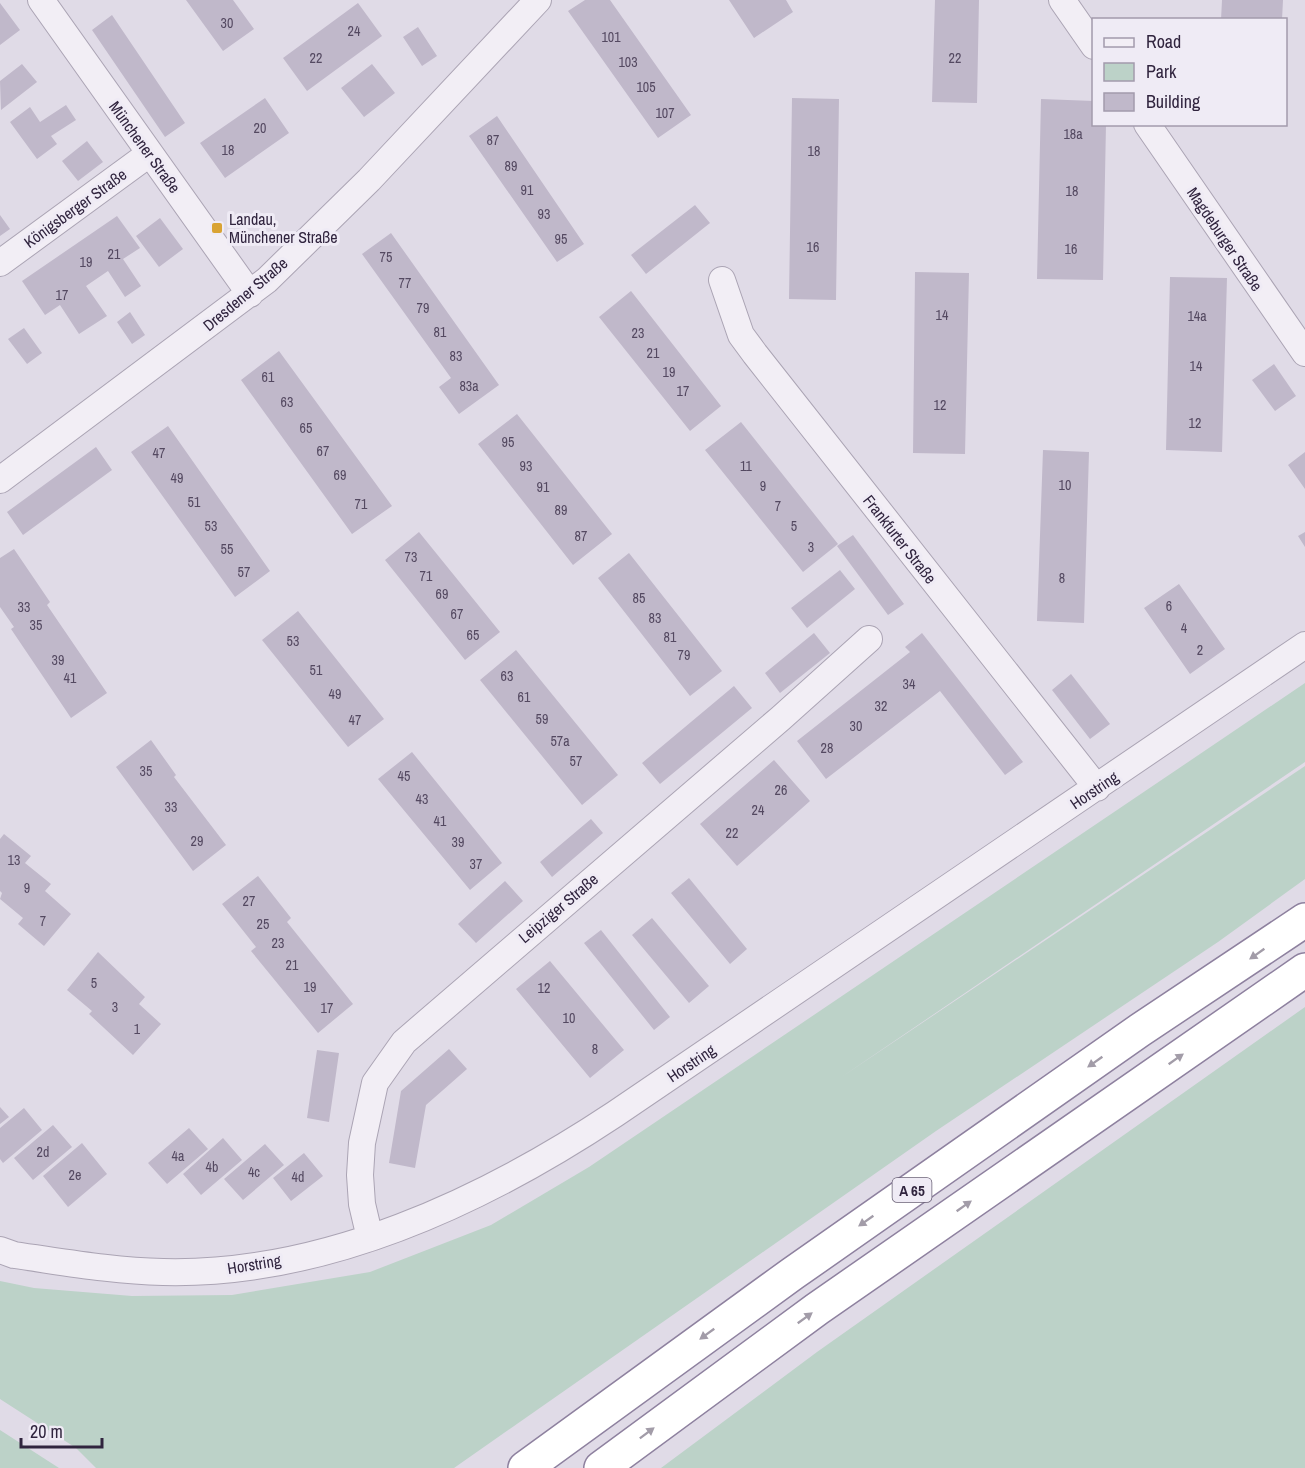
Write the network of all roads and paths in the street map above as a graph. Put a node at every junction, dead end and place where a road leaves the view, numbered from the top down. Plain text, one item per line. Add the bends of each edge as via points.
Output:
1 (41, 0) edge
2 (538, 0) edge
3 (1062, 0) edge
4 (1092, 43) edge
5 (1148, 126) edge
6 (149, 154) junction
7 (0, 263) edge
8 (722, 280) dead end
9 (250, 294) junction
10 (1305, 353) edge
11 (0, 480) edge
12 (869, 639) dead end
13 (1305, 645) edge
14 (1097, 788) junction
15 (1305, 920) edge
16 (1305, 970) edge
17 (370, 1238) junction
18 (0, 1250) edge
19 (525, 1468) edge
20 (601, 1468) edge

1 - 6 street, Münchener Straße
2 - 9 street, Dresdener Straße via 369,180
3 - 4 street
5 - 10 street, Magdeburger Straße
6 - 7 street, Königsberger Straße
6 - 9 street, Münchener Straße
8 - 14 street, Frankfurter Straße via 741,335 754,354
9 - 11 street, Dresdener Straße
12 - 17 street, Leipziger Straße via 404,1042 375,1083 362,1143 362,1194
13 - 14 street, Horstring
14 - 17 street, Horstring via 581,1136 477,1196
15 -> 19 highway, A 65 via 801,1267
20 -> 16 highway, A 65 via 816,1309
17 - 18 street, Horstring via 287,1259 222,1269 165,1272 122,1270

